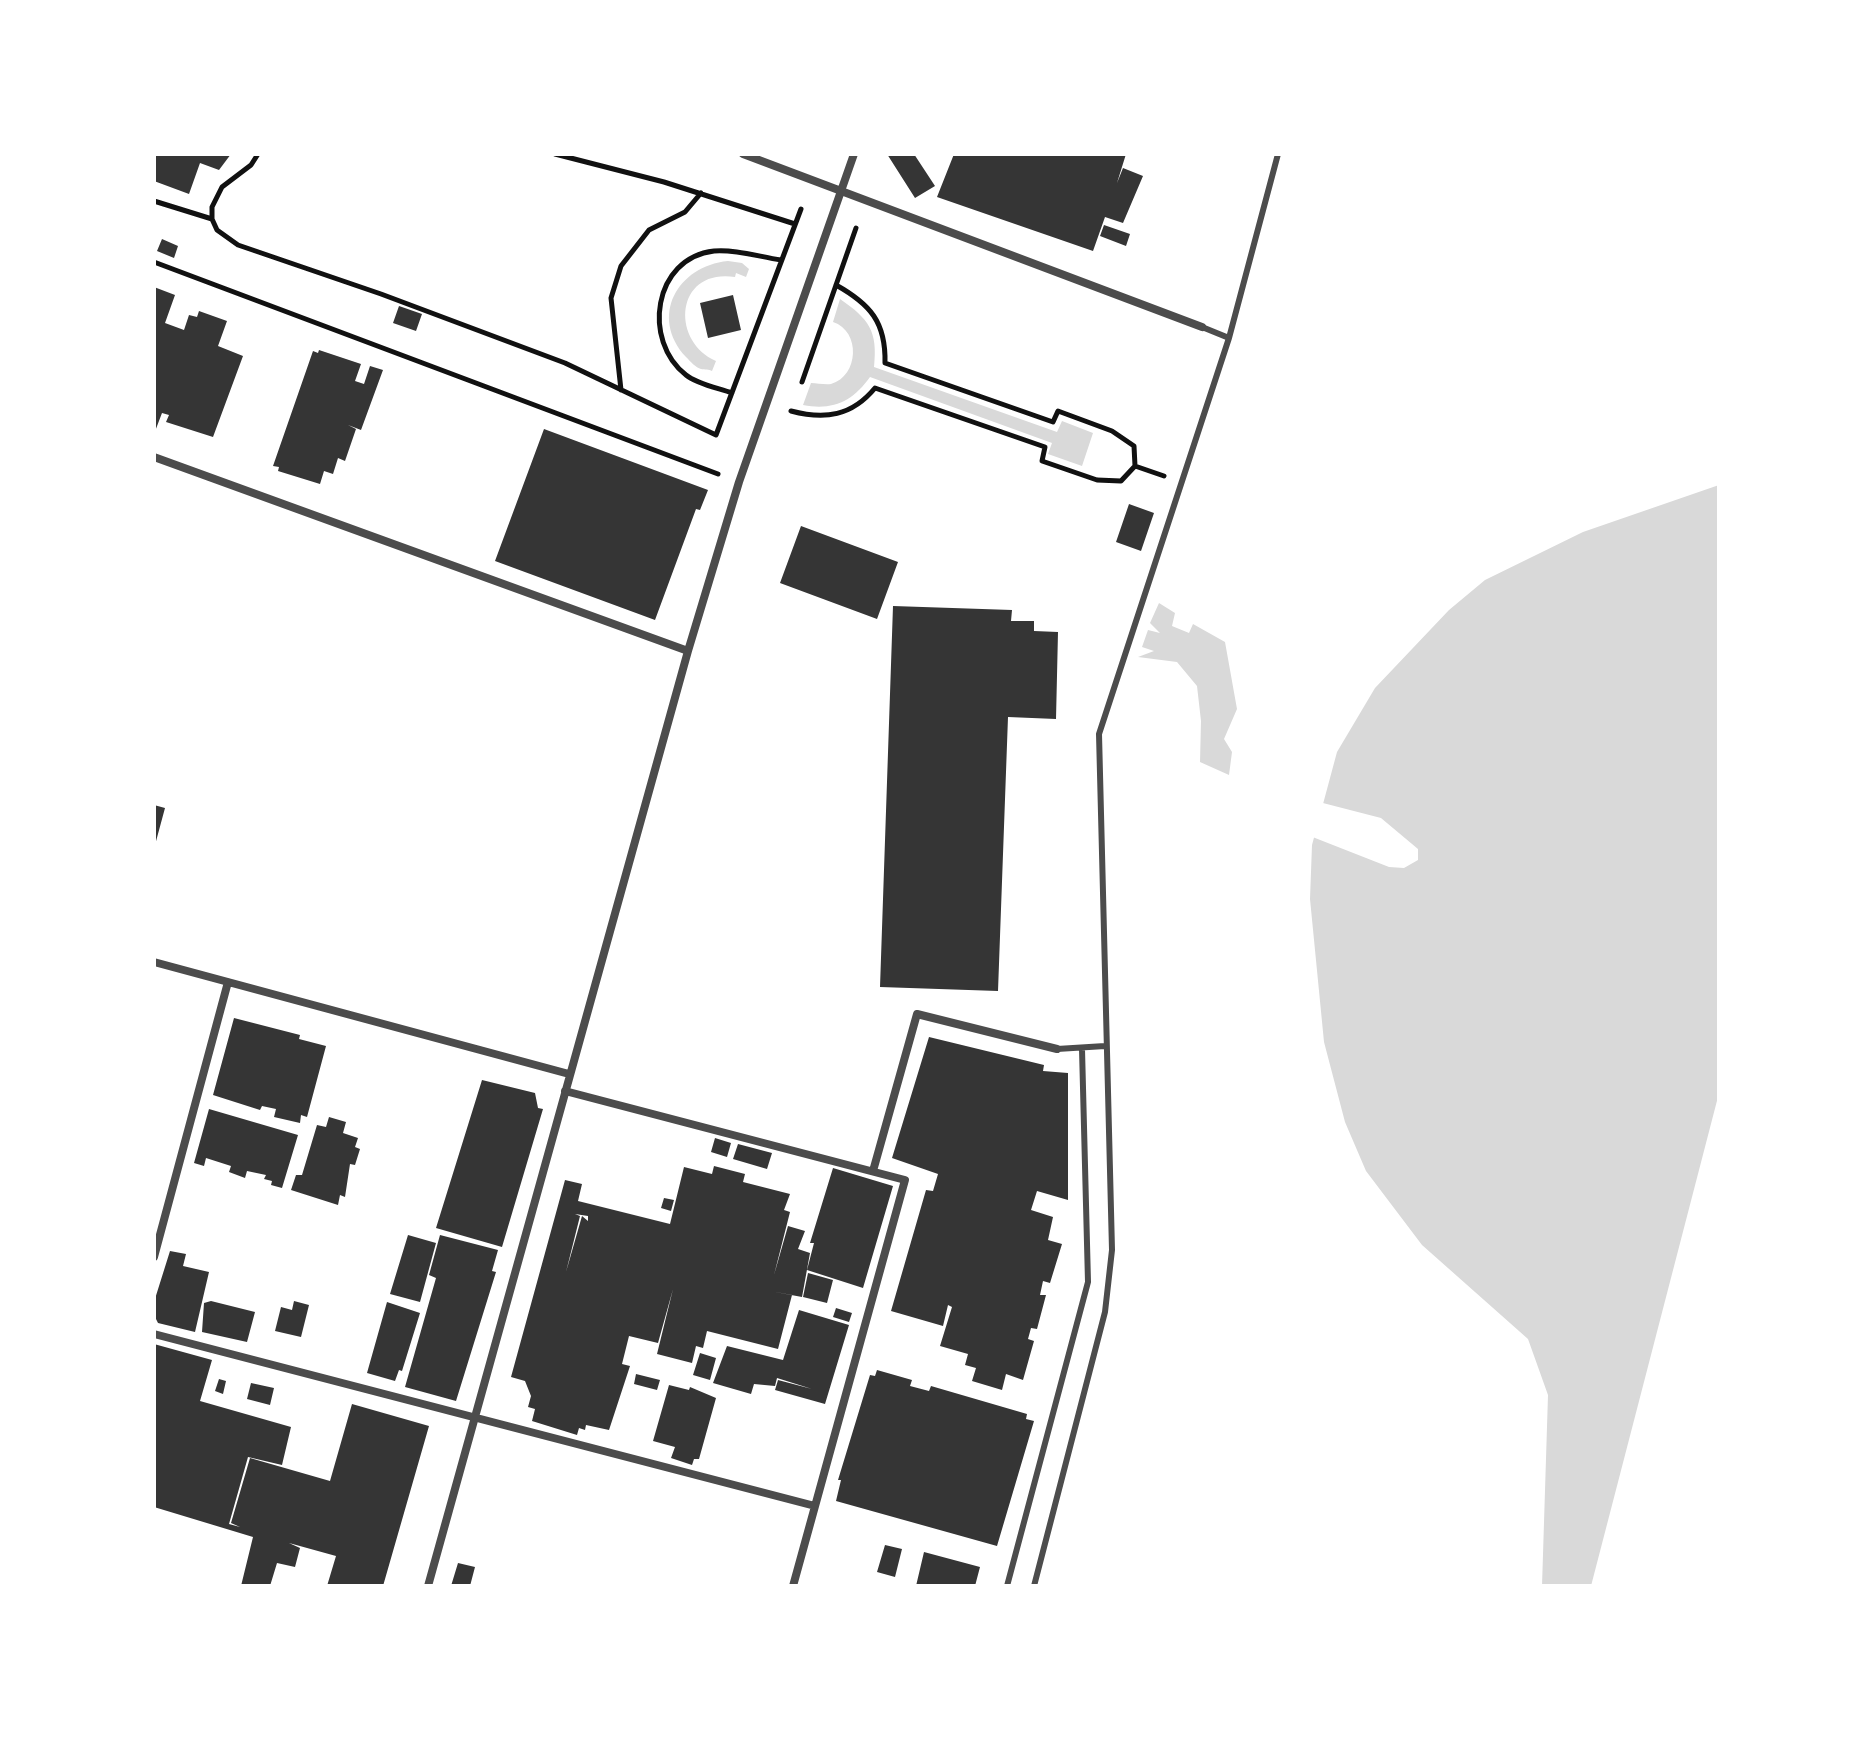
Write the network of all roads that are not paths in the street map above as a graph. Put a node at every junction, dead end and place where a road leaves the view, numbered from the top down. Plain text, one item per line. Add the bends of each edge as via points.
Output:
1 (743, 154) edge
2 (854, 154) edge
3 (1278, 154) edge
4 (841, 189) junction
5 (1202, 327) joint
6 (1229, 338) junction
7 (154, 457) edge
8 (688, 651) junction
9 (154, 962) edge
10 (228, 982) junction
11 (1105, 1046) junction
12 (1057, 1049) joint
13 (1082, 1049) junction
14 (569, 1074) junction
15 (565, 1091) junction
16 (873, 1171) junction
17 (154, 1257) edge
18 (154, 1334) edge
19 (475, 1416) junction
20 (815, 1506) junction
21 (428, 1586) edge
22 (793, 1586) edge
23 (1007, 1586) edge
24 (1034, 1586) edge

1 - 4 street
2 - 4 street
3 - 6 lane
4 - 5 street
4 - 8 street via 739,482
5 - 6 lane
6 - 11 lane via 1099,734
7 - 8 street
8 - 14 street
9 - 10 street
10 - 14 street
10 - 17 street
11 - 13 lane
11 - 24 lane via 1109,1282
12 - 13 lane
12 - 16 street via 917,1014
13 - 23 lane via 1088,1282
14 - 15 street
15 - 16 street
15 - 19 street
16 - 20 street via 905,1180 905,1188
18 - 19 street
19 - 20 street
19 - 21 street
20 - 22 street

